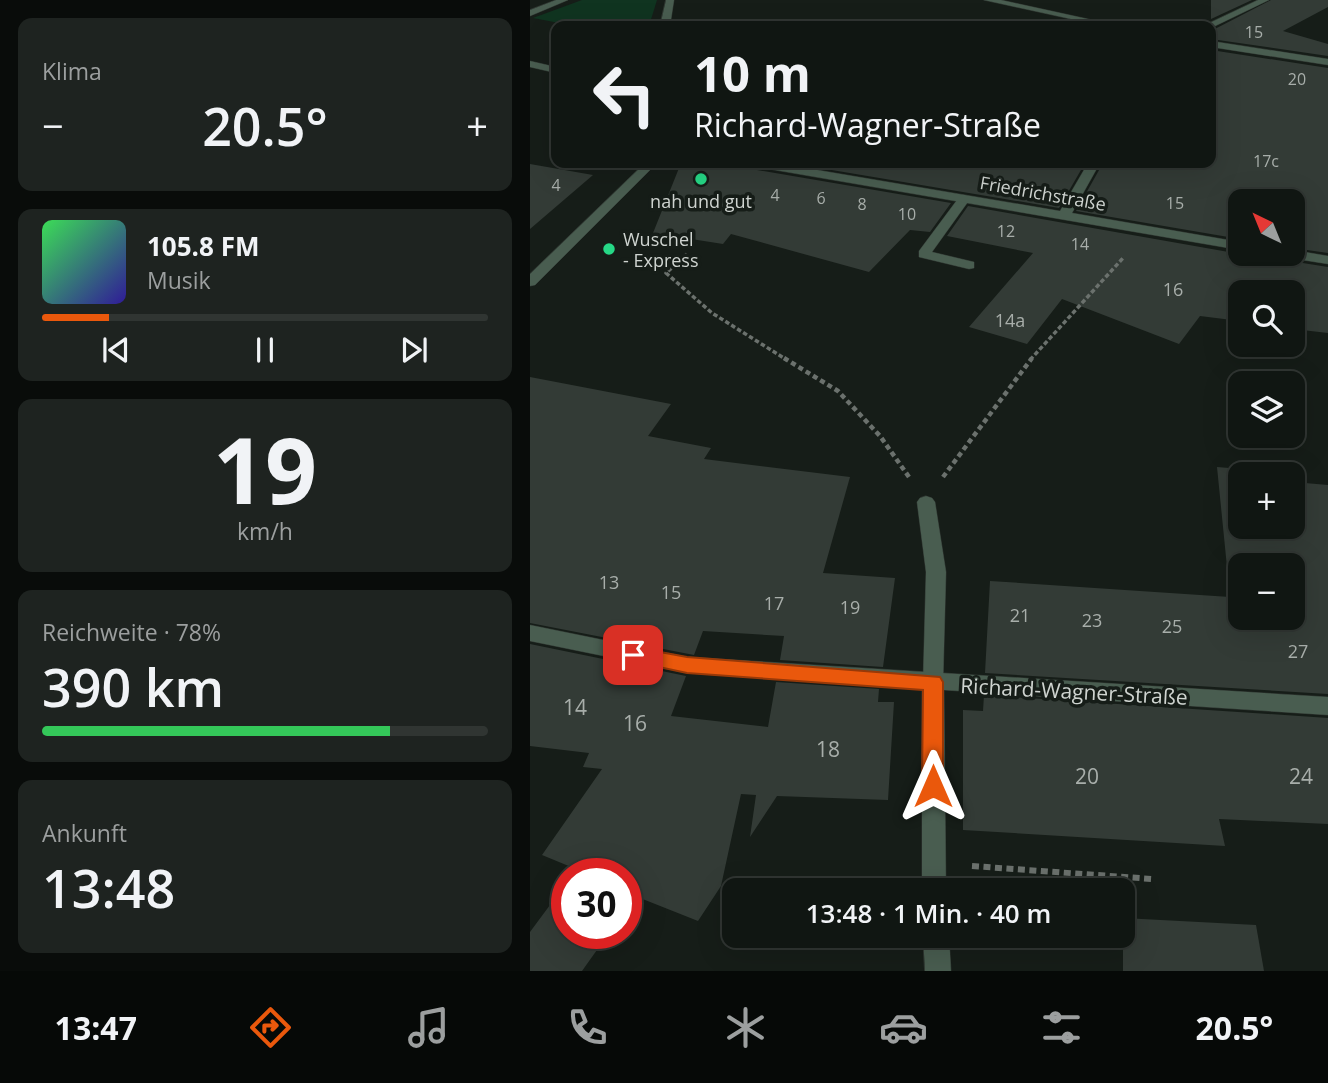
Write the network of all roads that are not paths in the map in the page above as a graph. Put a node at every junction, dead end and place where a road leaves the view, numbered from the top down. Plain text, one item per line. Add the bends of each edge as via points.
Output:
1 (564, 0) edge
2 (670, 0) edge
3 (988, 0) edge
4 (1266, 0) edge
5 (530, 13) edge
6 (666, 21) edge
7 (1091, 21) edge
8 (1216, 22) edge
9 (1216, 45) edge
10 (1328, 62) edge
11 (530, 64) edge
12 (551, 69) edge
13 (646, 168) edge
14 (786, 168) edge
15 (1091, 168) edge
16 (964, 199) junction
17 (1064, 216) junction
18 (1228, 244) edge
19 (1305, 256) edge
20 (1328, 260) edge
21 (969, 265) dead end
22 (530, 282) edge
23 (926, 502) road end
24 (530, 632) edge
25 (933, 682) junction
26 (1328, 706) edge
27 (934, 878) edge
28 (937, 948) edge
29 (938, 971) edge

1 - 5 street
2 - 6 street
3 - 7 street
4 - 8 street
9 - 10 street
11 - 12 street
13 - 22 street
14 - 16 street, Friedrichstraße
15 - 17 street
16 - 17 street, Friedrichstraße
16 - 21 street via 924,254
17 - 18 street, Friedrichstraße
19 - 20 street
23 - 25 street via 936,572
24 - 25 street, Richard-Wagner-Straße via 687,665
25 - 26 street, Richard-Wagner-Straße
25 - 27 street
28 - 29 street

